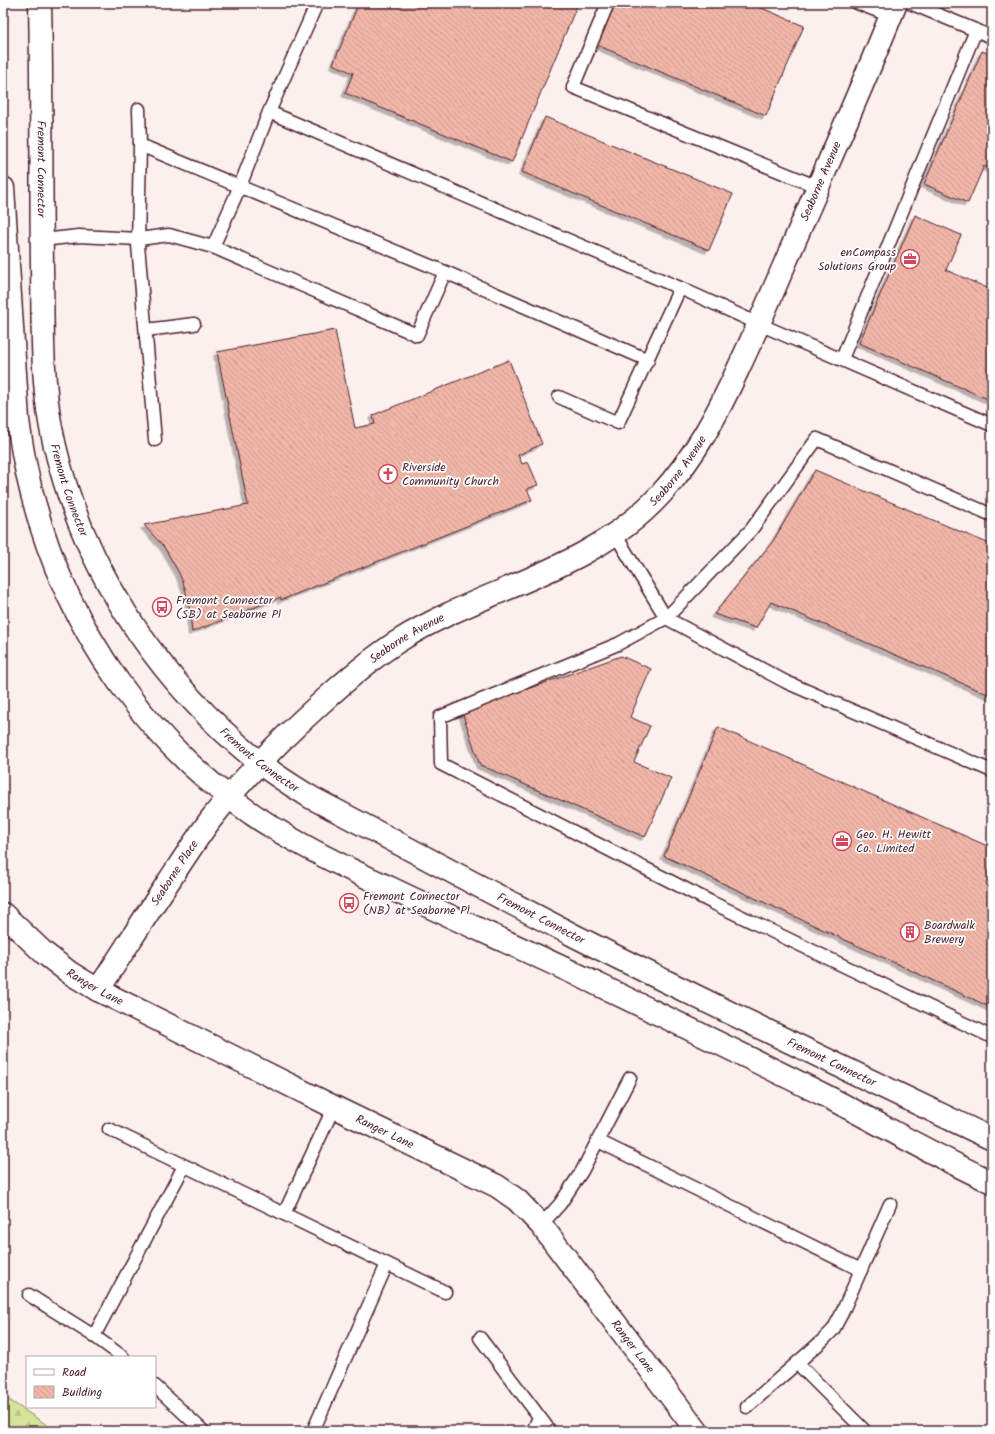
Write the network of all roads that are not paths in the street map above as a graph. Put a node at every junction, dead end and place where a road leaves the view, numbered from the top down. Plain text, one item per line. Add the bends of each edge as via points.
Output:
1 (40, 3) edge
2 (317, 3) edge
3 (608, 3) edge
4 (857, 3) edge
5 (910, 3) edge
6 (893, 10) edge
7 (976, 30) junction
8 (992, 37) edge
9 (139, 109) dead end
10 (269, 112) junction
11 (140, 145) junction
12 (240, 186) junction
13 (818, 187) junction
14 (3, 188) edge
15 (139, 239) junction
16 (42, 240) junction
17 (214, 247) junction
18 (445, 272) junction
19 (680, 288) junction
20 (194, 324) dead end
21 (760, 324) junction
22 (146, 330) junction
23 (842, 359) junction
24 (648, 360) junction
25 (559, 397) dead end
26 (992, 425) edge
27 (155, 440) dead end
28 (992, 515) edge
29 (615, 534) junction
30 (666, 618) junction
31 (260, 763) junction
32 (992, 771) edge
33 (229, 797) junction
34 (3, 914) edge
35 (98, 990) junction
36 (992, 1037) edge
37 (630, 1078) dead end
38 (334, 1107) junction
39 (109, 1129) dead end
40 (992, 1140) edge
41 (598, 1141) junction
42 (184, 1166) junction
43 (992, 1182) edge
44 (890, 1204) dead end
45 (284, 1214) junction
46 (541, 1225) junction
47 (387, 1264) junction
48 (861, 1270) junction
49 (445, 1292) dead end
50 (28, 1294) dead end
51 (94, 1336) junction
52 (480, 1338) dead end
53 (122, 1356) edge
54 (797, 1363) junction
55 (156, 1387) edge
56 (747, 1407) dead end
57 (539, 1417) junction
58 (696, 1430) edge
59 (203, 1431) edge
60 (313, 1431) edge
61 (533, 1431) edge
62 (550, 1431) edge
63 (865, 1431) edge

1 - 16 main road, Fremont Connector
2 - 10 lane
3 - 13 lane via 573,87
4 - 6 lane
5 - 7 lane
6 - 13 main road, Seaborne Avenue
7 - 8 lane
7 - 23 lane
9 - 11 lane
10 - 12 lane
10 - 19 lane
11 - 12 lane
11 - 15 lane
12 - 17 lane
12 - 18 lane
13 - 21 main road, Seaborne Avenue
14 - 33 main road via 18,420 31,491 52,559 84,626 120,685 142,714 167,740
15 - 16 lane via 79,236
15 - 17 lane via 169,236
15 - 22 lane
16 - 31 main road, Fremont Connector via 44,356 51,426 67,488 81,526 112,591 152,651 198,706
17 - 18 lane via 417,335
18 - 24 lane
19 - 21 lane
19 - 24 lane
20 - 22 lane
21 - 23 lane
21 - 29 main road, Seaborne Avenue via 724,400 699,444 658,497
22 - 27 lane
23 - 26 lane
24 - 25 lane via 618,423
28 - 30 lane via 817,439 751,530
29 - 30 lane
29 - 31 main road, Seaborne Avenue via 568,562 428,624 398,641 367,662 304,718
30 - 32 lane via 786,682
30 - 36 lane via 618,644 440,717 441,764 713,903
31 - 33 main road, Seaborne Place
31 - 40 main road, Fremont Connector via 312,798 563,930
33 - 35 main road, Seaborne Place via 193,844
33 - 43 main road via 274,828 338,864 604,987
34 - 35 main road, Ranger Lane via 44,953
35 - 38 main road, Ranger Lane
37 - 41 lane
38 - 45 lane
38 - 46 main road, Ranger Lane via 497,1186 517,1200
39 - 42 lane
41 - 46 lane via 571,1189
41 - 48 lane
42 - 45 lane
42 - 51 lane
44 - 48 lane
45 - 47 lane
46 - 58 main road, Ranger Lane
47 - 49 lane
47 - 60 lane
48 - 54 lane via 833,1330
50 - 51 lane
51 - 53 lane
52 - 57 lane
54 - 56 lane
54 - 63 lane
55 - 59 lane
57 - 61 lane
57 - 62 lane

